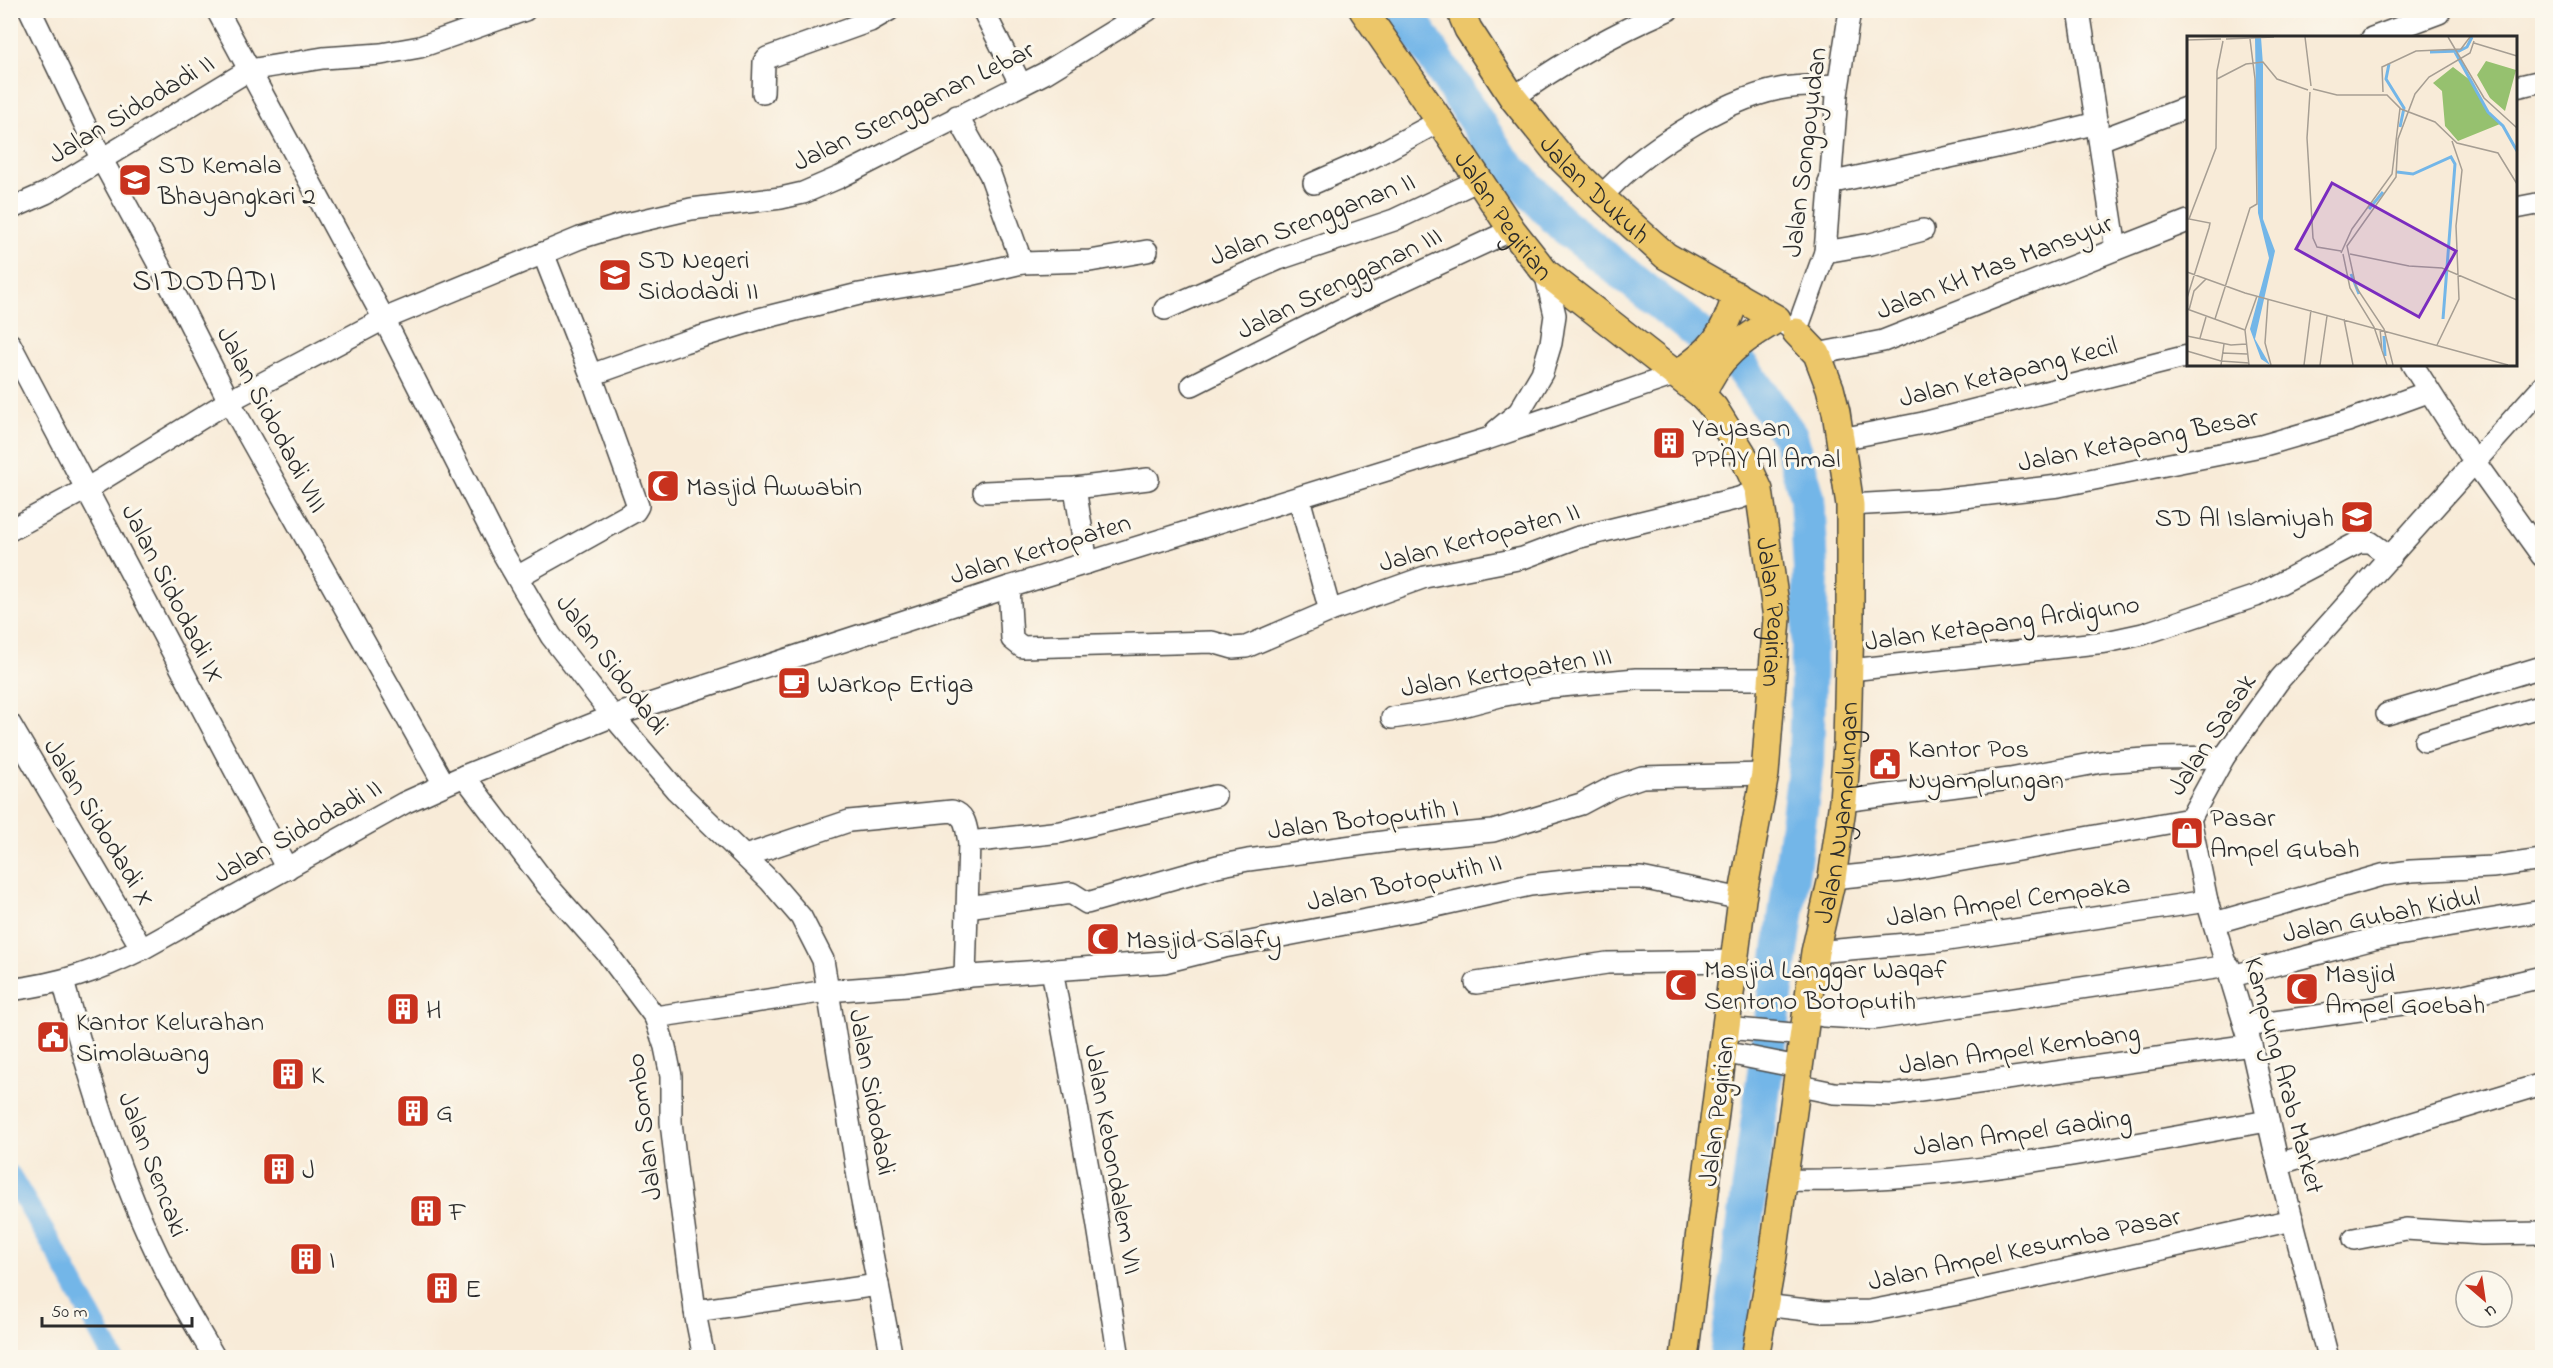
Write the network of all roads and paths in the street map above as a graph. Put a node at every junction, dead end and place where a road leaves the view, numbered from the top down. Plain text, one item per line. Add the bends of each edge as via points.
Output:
1 (30, 10) edge
2 (218, 10) edge
3 (525, 10) edge
4 (889, 10) edge
5 (983, 10) edge
6 (1148, 10) edge
7 (1363, 10) edge
8 (1460, 10) edge
9 (1668, 10) edge
10 (1850, 10) edge
11 (2079, 10) edge
12 (2439, 13) dead end
13 (2378, 36) edge
14 (249, 70) junction
15 (2542, 81) edge
16 (1020, 83) junction
17 (1838, 85) junction
18 (2517, 87) edge
19 (762, 93) dead end
20 (1513, 98) junction
21 (2187, 107) edge
22 (957, 116) junction
23 (1440, 121) junction
24 (2098, 132) junction
25 (102, 160) junction
26 (1479, 180) junction
27 (1314, 183) dead end
28 (1829, 183) junction
29 (1601, 197) junction
30 (2542, 203) edge
31 (2517, 208) edge
32 (10, 209) edge
33 (2187, 221) edge
34 (1512, 230) junction
35 (1923, 230) dead end
36 (2116, 249) junction
37 (1147, 251) dead end
38 (1825, 252) junction
39 (543, 253) junction
40 (1022, 263) junction
41 (1545, 272) junction
42 (1737, 295) junction
43 (1165, 309) dead end
44 (384, 318) junction
45 (1786, 325) junction
46 (1731, 338) junction
47 (10, 344) edge
48 (1817, 354) junction
49 (2187, 356) edge
50 (2413, 366) edge
51 (591, 375) junction
52 (1697, 376) junction
53 (1192, 385) dead end
54 (2542, 387) edge
55 (2428, 392) junction
56 (229, 401) junction
57 (1487, 439) junction
58 (1841, 439) junction
59 (2474, 461) junction
60 (1148, 479) dead end
61 (88, 488) junction
62 (1075, 488) junction
63 (1759, 490) junction
64 (984, 492) dead end
65 (1299, 498) junction
66 (1850, 505) junction
67 (10, 530) edge
68 (2542, 556) edge
69 (2391, 557) junction
70 (1087, 563) junction
71 (517, 577) junction
72 (1009, 586) junction
73 (1330, 611) junction
74 (2542, 668) edge
75 (1850, 670) junction
76 (1774, 679) junction
77 (2542, 706) edge
78 (2387, 714) dead end
79 (612, 716) junction
80 (1392, 718) dead end
81 (10, 724) edge
82 (2425, 741) dead end
83 (2224, 757) junction
84 (1765, 774) junction
85 (464, 776) junction
86 (444, 784) junction
87 (1215, 796) dead end
88 (1843, 801) junction
89 (2190, 819) junction
90 (969, 842) junction
91 (745, 856) junction
92 (2542, 860) edge
93 (287, 868) junction
94 (1832, 878) junction
95 (1742, 899) junction
96 (2207, 900) junction
97 (967, 907) junction
98 (2542, 911) edge
99 (2214, 923) junction
100 (142, 949) junction
101 (1815, 952) junction
102 (1735, 961) junction
103 (1052, 970) junction
104 (2230, 971) junction
105 (965, 977) junction
106 (2542, 977) edge
107 (63, 981) junction
108 (1476, 983) dead end
109 (10, 990) edge
110 (827, 991) junction
111 (655, 1017) junction
112 (1801, 1027) junction
113 (2249, 1036) junction
114 (1732, 1041) junction
115 (1792, 1072) junction
116 (2542, 1084) edge
117 (2268, 1121) junction
118 (2278, 1164) junction
119 (1783, 1180) junction
120 (2293, 1220) junction
121 (2542, 1233) edge
122 (2354, 1239) dead end
123 (878, 1285) junction
124 (1764, 1305) junction
125 (695, 1311) junction
126 (2326, 1351) edge
127 (215, 1358) edge
128 (704, 1358) edge
129 (892, 1358) edge
130 (1119, 1358) edge
131 (1684, 1358) edge
132 (1755, 1358) edge

1 - 25 street, Jalan Sidodadi VIII
2 - 14 street, Jalan Sidodadi
3 - 14 street via 420,46
4 - 19 street via 870,21 767,58
5 - 16 street
6 - 16 street, Jalan Srengganan Lebar via 1045,73
7 - 23 main road, Jalan Pegirian
8 - 20 main road, Jalan Dukuh
9 - 20 street via 1625,29
10 - 17 street, Jalan Songoyudan
11 - 24 street
12 - 13 street
14 - 25 street, Jalan Sidodadi II
14 - 44 street, Jalan Sidodadi
15 - 18 street
16 - 22 street, Jalan Srengganan Lebar
17 - 28 street, Jalan Songoyudan
17 - 29 street via 1778,89 1730,107 1645,156 1619,176
20 - 29 main road, Jalan Dukuh via 1563,160
21 - 24 street
22 - 39 street, Jalan Srengganan Lebar via 803,193 657,215
22 - 40 street via 990,174
23 - 26 main road, Jalan Pegirian
23 - 27 street
24 - 28 street via 2015,143
24 - 36 street
25 - 32 street, Jalan Sidodadi II via 46,194
25 - 56 street, Jalan Sidodadi VIII
26 - 34 main road, Jalan Pegirian
26 - 43 street, Jalan Srengganan II via 1394,220 1279,259
28 - 38 street, Jalan Songoyudan
29 - 42 main road, Jalan Dukuh via 1666,256
30 - 31 street
33 - 36 street, Jalan KH Mas Mansyur
34 - 41 main road, Jalan Pegirian
34 - 53 street, Jalan Srengganan III via 1350,305
35 - 38 street
36 - 48 street, Jalan KH Mas Mansyur via 1883,341
37 - 40 street via 1090,261
38 - 45 street, Jalan Songoyudan
39 - 44 street, Jalan Srengganan Lebar
39 - 51 street
40 - 51 street via 859,294 759,319
41 - 52 main road, Jalan Pegirian
41 - 57 street, Jalan Kertopaten via 1555,315 1542,373 1519,412
42 - 45 main road, Jalan Dukuh
42 - 46 main road
44 - 56 street, Jalan Srengganan Lebar
44 - 71 street, Jalan Sidodadi
45 - 46 main road
45 - 48 main road, Jalan Nyamplungan
46 - 52 main road
47 - 61 street, Jalan Sidodadi IX
48 - 58 main road, Jalan Nyamplungan via 1830,388
49 - 58 street, Jalan Ketapang Kecil via 1923,423
50 - 55 street
51 - 71 street via 638,506
52 - 57 street, Jalan Kertopaten
52 - 63 main road, Jalan Pegirian
54 - 59 street, Jalan Sasak
55 - 59 street
55 - 66 street, Jalan Ketapang Besar via 2261,446 2059,486
56 - 61 street, Jalan Srengganan Lebar
56 - 86 street, Jalan Sidodadi VIII
57 - 65 street, Jalan Kertopaten
58 - 66 main road, Jalan Nyamplungan
59 - 68 street
59 - 69 street, Jalan Sasak
60 - 62 street
61 - 67 street, Jalan Srengganan Lebar
61 - 93 street, Jalan Sidodadi IX
62 - 64 street
62 - 70 street
63 - 73 street, Jalan Kertopaten II via 1576,538 1523,558 1425,578
63 - 76 main road, Jalan Pegirian via 1777,618
65 - 70 street, Jalan Kertopaten
65 - 73 street
66 - 75 main road, Jalan Nyamplungan
69 - 75 street, Jalan Ketapang Ardiguno via 2370,542 2359,542 2256,596 2127,639
69 - 83 street, Jalan Sasak via 2280,679
70 - 72 street, Jalan Kertopaten
71 - 79 street, Jalan Sidodadi via 551,636
72 - 73 street, Jalan Kertopaten II via 1012,639 1022,647 1212,642 1238,648
72 - 79 street, Jalan Kertopaten
74 - 78 street
75 - 88 main road, Jalan Nyamplungan
76 - 80 street, Jalan Kertopaten III via 1636,680 1551,687
76 - 84 main road, Jalan Pegirian
77 - 82 street
79 - 85 street, Jalan Sidodadi II
79 - 91 street, Jalan Sidodadi via 676,790
81 - 100 street, Jalan Sidodadi X
83 - 88 street via 2101,762 2010,779
83 - 89 street, Jalan Sasak
84 - 95 main road, Jalan Pegirian
84 - 97 street, Jalan Botoputih I via 1642,777 1581,804 1493,831 1248,860 1087,903 1071,893
85 - 86 street, Jalan Sidodadi II
85 - 111 street, Jalan Sombo
86 - 93 street, Jalan Sidodadi II
87 - 90 street via 1061,832
88 - 94 main road, Jalan Nyamplungan
89 - 94 street, Jalan Sasak via 1902,871
89 - 96 street, Kampung Arab Market
90 - 91 street via 965,821 952,811 849,821
90 - 97 street
91 - 110 street, Jalan Sidodadi via 801,917 823,960
92 - 99 street via 2382,875
93 - 100 street, Jalan Sidodadi II
94 - 101 main road, Jalan Nyamplungan
95 - 102 main road, Jalan Pegirian
95 - 103 street, Jalan Botoputih II via 1641,878 1592,878 1530,885 1164,962
96 - 99 street, Kampung Arab Market
96 - 101 street, Jalan Ampel Cempaka via 1941,941
97 - 105 street
98 - 104 street, Jalan Gubah Kidul via 2374,939
99 - 104 street, Kampung Arab Market
100 - 107 street, Jalan Sidodadi II
101 - 112 main road, Jalan Nyamplungan
102 - 108 street via 1607,963
102 - 114 main road, Jalan Pegirian
103 - 105 street, Jalan Botoputih II
103 - 130 street, Jalan Kebondalem VII
104 - 112 street, Jalan Gubah Kidul via 1874,1019 1824,1016
104 - 113 street, Kampung Arab Market
105 - 110 street, Jalan Botoputih II
106 - 113 street, Jalan Ampel Kembang
107 - 109 street, Jalan Sidodadi II
107 - 127 street, Jalan Sencaki via 106,1130 131,1195 165,1270
110 - 111 street, Jalan Botoputih II
110 - 123 street, Jalan Sidodadi
111 - 125 street, Jalan Sombo via 671,1076 671,1122
112 - 114 street, Jalan Gubah Kidul
112 - 115 main road, Jalan Nyamplungan
113 - 115 street, Jalan Ampel Kembang via 1891,1095 1834,1093
113 - 117 street, Kampung Arab Market
114 - 115 street, Jalan Ampel Kembang
114 - 131 main road, Jalan Pegirian
115 - 119 main road, Jalan Nyamplungan
116 - 118 street
117 - 118 street, Kampung Arab Market
117 - 119 street, Jalan Ampel Gading via 2024,1163 1904,1177
118 - 120 street, Kampung Arab Market
119 - 124 main road, Jalan Nyamplungan
120 - 124 street, Jalan Ampel Kesumba Pasar via 1870,1311 1824,1312
120 - 126 street, Kampung Arab Market
121 - 122 street via 2482,1234 2406,1228
123 - 125 street
123 - 129 street, Jalan Sidodadi
124 - 132 main road, Jalan Nyamplungan
125 - 128 street, Jalan Sombo

